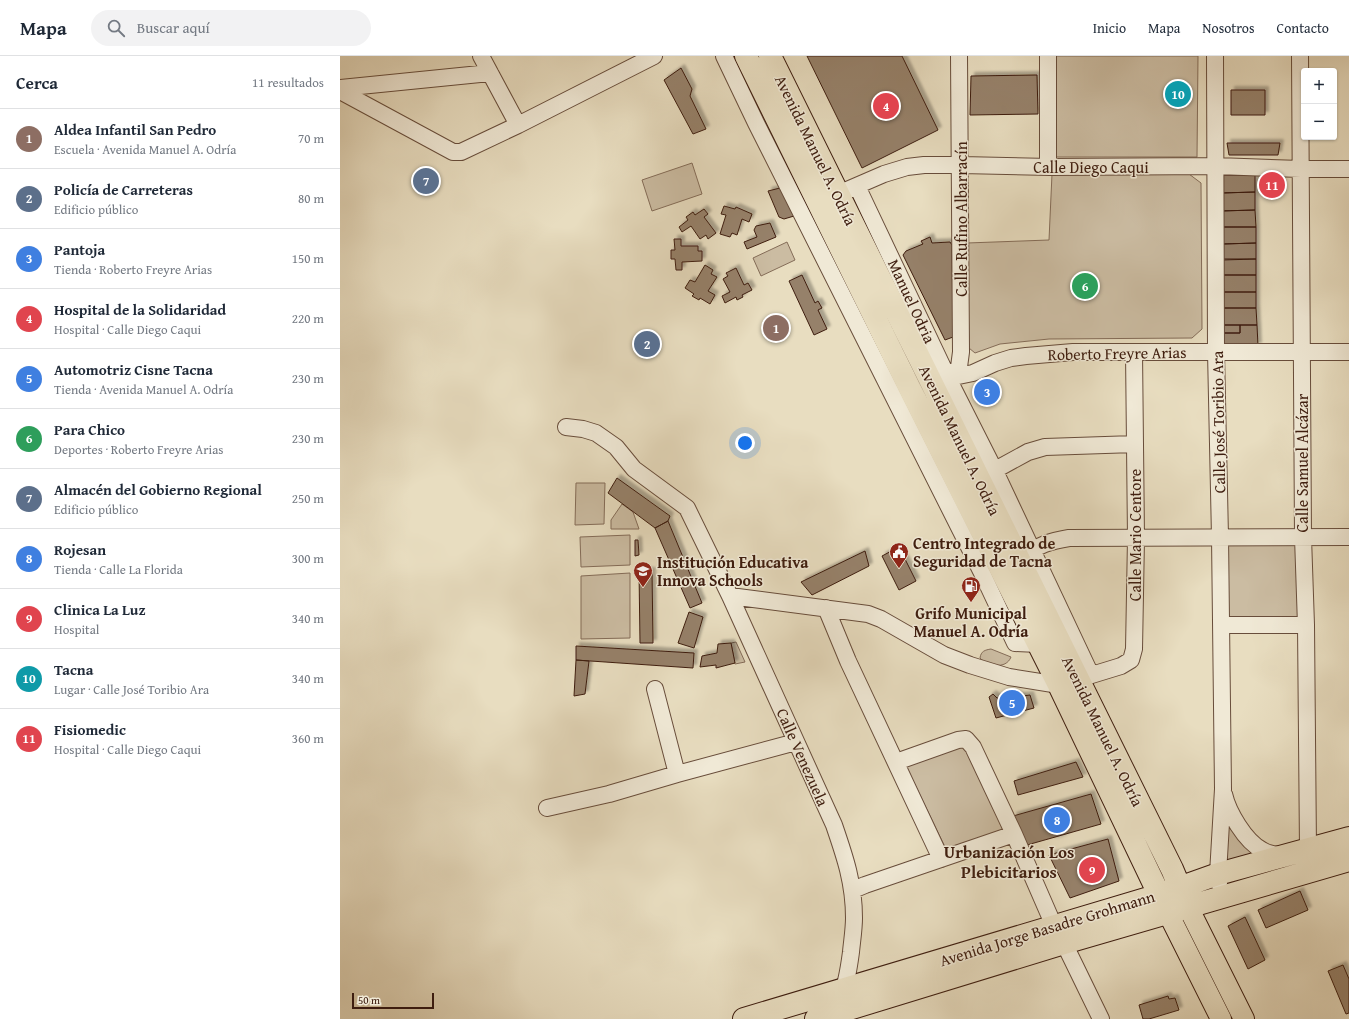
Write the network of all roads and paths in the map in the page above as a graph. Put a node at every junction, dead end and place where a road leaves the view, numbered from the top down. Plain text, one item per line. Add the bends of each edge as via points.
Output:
1 (481, 56) edge
2 (654, 56) edge
3 (724, 56) edge
4 (746, 56) edge
5 (770, 56) edge
6 (959, 56) edge
7 (1048, 56) edge
8 (1215, 56) edge
9 (1300, 56) edge
10 (490, 73) junction
11 (340, 88) edge
12 (340, 91) edge
13 (518, 125) junction
14 (961, 165) junction
15 (1216, 166) junction
16 (1048, 167) junction
17 (1301, 169) junction
18 (1349, 169) edge
19 (847, 189) junction
20 (1134, 352) junction
21 (1216, 352) junction
22 (1302, 352) junction
23 (1349, 352) edge
24 (940, 380) junction
25 (900, 390) junction
26 (566, 427) dead end
27 (1135, 444) junction
28 (987, 474) junction
29 (953, 495) junction
30 (1220, 537) junction
31 (1303, 537) junction
32 (1349, 537) edge
33 (1136, 538) junction
34 (1026, 556) junction
35 (730, 596) junction
36 (826, 608) junction
37 (1222, 625) junction
38 (1306, 625) junction
39 (1076, 680) junction
40 (655, 689) dead end
41 (796, 742) junction
42 (896, 762) junction
43 (677, 774) junction
44 (1223, 789) junction
45 (547, 808) dead end
46 (1014, 834) junction
47 (1349, 838) edge
48 (1308, 848) junction
49 (1287, 856) junction
50 (941, 859) junction
51 (1349, 860) edge
52 (1315, 870) junction
53 (1218, 874) junction
54 (1180, 887) junction
55 (853, 890) junction
56 (1222, 897) junction
57 (1171, 905) junction
58 (1059, 934) junction
59 (844, 989) junction
60 (827, 1017) edge
61 (744, 1019) edge
62 (1101, 1019) edge
63 (1221, 1019) edge
64 (1244, 1019) edge

1 - 10 street
2 - 13 street
3 - 25 street, Avenida Manuel A. Odría via 759,130
4 - 25 highway, Avenida Manuel A. Odría
5 - 19 highway, Avenida Manuel A. Odría
6 - 14 street, Calle Rufino Albarracín
7 - 16 street
8 - 15 street, Calle José Toribio Ara
9 - 17 street, Calle Samuel Alcázar
10 - 11 street
10 - 13 street
12 - 13 street via 457,153
14 - 16 street, Calle Diego Caqui
14 - 19 street, Calle Diego Caqui via 907,167
14 - 24 street, Calle Rufino Albarracín via 961,352 958,367
15 - 16 street, Calle Diego Caqui
15 - 17 street, Calle Diego Caqui
15 - 21 street, Calle José Toribio Ara
17 - 18 street, Calle Diego Caqui
17 - 22 street, Calle Samuel Alcázar
19 - 24 highway, Avenida Manuel A. Odría
20 - 21 street, Roberto Freyre Arias
20 - 24 street, Roberto Freyre Arias via 1073,352 1011,358 973,373
20 - 27 street, Calle Mario Centore
21 - 22 street, Roberto Freyre Arias
21 - 30 street, Calle José Toribio Ara
22 - 23 street, Roberto Freyre Arias
22 - 31 street, Calle Samuel Alcázar
24 - 25 street, Roberto Freyre Arias
24 - 28 highway, Avenida Manuel A. Odría
25 - 29 highway, Avenida Manuel A. Odría
26 - 35 street, Calle Venezuela via 596,433 616,447 634,469 687,508
27 - 28 street via 1045,447 1028,452
27 - 33 street, Calle Mario Centore
28 - 29 street
28 - 34 highway, Avenida Manuel A. Odría
29 - 39 highway, Avenida Manuel A. Odría via 1038,644
30 - 31 street
30 - 33 street
30 - 37 street, Calle José Toribio Ara
31 - 32 street
31 - 38 street, Calle Samuel Alcázar
33 - 34 street via 1055,540 1042,544
33 - 39 street, Calle Mario Centore via 1134,649 1131,660 1121,666
34 - 39 highway, Avenida Manuel A. Odría
35 - 36 street
35 - 41 street, Calle Venezuela
36 - 39 street via 868,614 944,655 1009,677
36 - 42 street
37 - 38 street
37 - 44 street, Calle José Toribio Ara
38 - 48 street, Calle Samuel Alcázar
39 - 54 highway, Avenida Manuel A. Odría
39 - 57 highway, Avenida Manuel A. Odría
40 - 43 street
41 - 43 street
41 - 55 street, Calle Venezuela via 834,825 847,860
42 - 46 street via 966,739 973,746
42 - 50 street
43 - 45 street via 610,794
44 - 49 street, Calle José Toribio Ara via 1226,803 1251,842 1262,851
44 - 53 street, Calle José Toribio Ara
46 - 50 street
46 - 58 street
47 - 48 highway, Avenida Jorge Basadre Grohmann
48 - 49 highway, Avenida Jorge Basadre Grohmann
48 - 52 street, Calle Samuel Alcázar
49 - 53 highway, Avenida Jorge Basadre Grohmann
50 - 55 street
51 - 52 highway, Avenida Jorge Basadre Grohmann
52 - 56 highway, Avenida Jorge Basadre Grohmann
53 - 54 highway, Avenida Jorge Basadre Grohmann
53 - 56 street, Calle José Toribio Ara
54 - 57 highway, Avenida Jorge Basadre Grohmann
55 - 59 street, Calle Venezuela via 854,919
56 - 57 highway, Avenida Jorge Basadre Grohmann
57 - 58 highway, Avenida Jorge Basadre Grohmann
57 - 63 main road, Avenida Manuel A. Odría
57 - 64 main road, Avenida Manuel A. Odría
58 - 59 highway, Avenida Jorge Basadre Grohmann
58 - 60 highway, Avenida Jorge Basadre Grohmann
58 - 62 street
59 - 60 street, Calle Venezuela
59 - 61 highway, Avenida Jorge Basadre Grohmann

